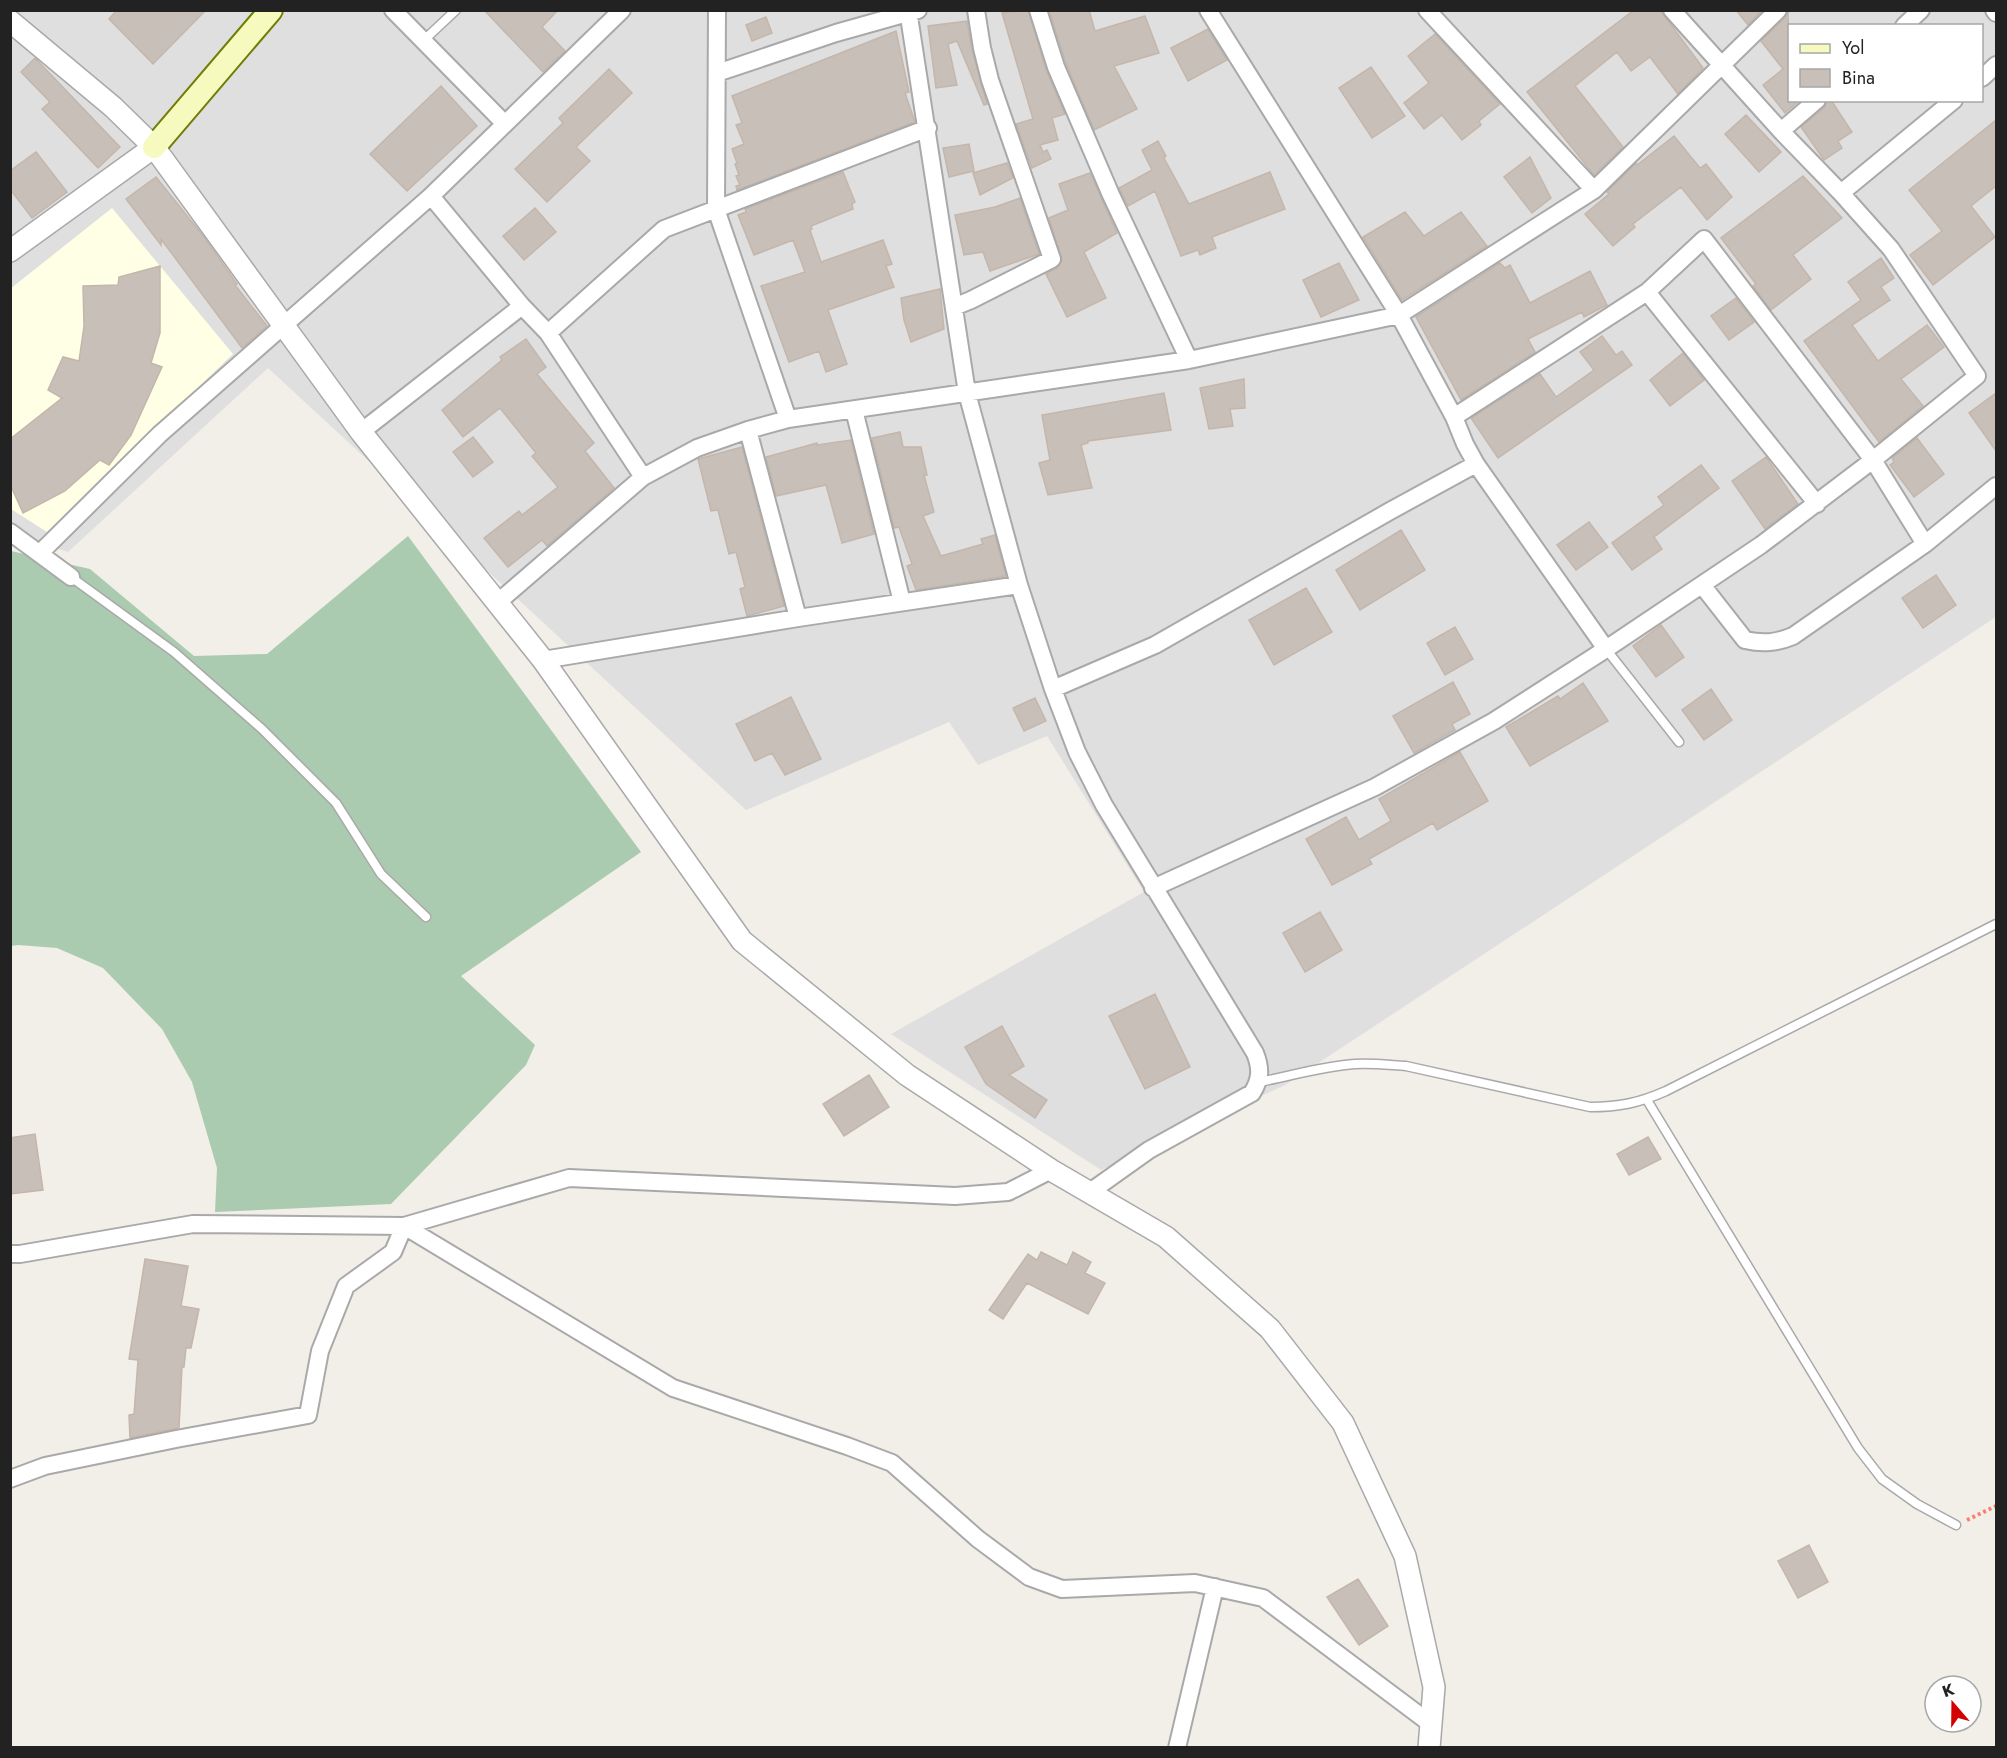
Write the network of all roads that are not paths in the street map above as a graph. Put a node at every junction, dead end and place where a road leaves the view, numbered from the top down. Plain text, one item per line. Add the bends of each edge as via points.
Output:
1 (271, 10) edge
2 (393, 10) edge
3 (456, 10) edge
4 (622, 10) edge
5 (717, 10) edge
6 (976, 10) edge
7 (1038, 10) edge
8 (1208, 10) edge
9 (1427, 10) edge
10 (1672, 10) edge
11 (1778, 10) edge
12 (1921, 10) edge
13 (911, 11) edge
14 (10, 21) edge
15 (1906, 24) edge
16 (423, 41) junction
17 (1720, 65) junction
18 (1996, 65) edge
19 (717, 74) junction
20 (1983, 77) edge
21 (1815, 102) edge
22 (1952, 102) edge
23 (506, 124) junction
24 (928, 128) junction
25 (1781, 131) junction
26 (153, 147) junction
27 (1594, 190) junction
28 (1841, 193) junction
29 (431, 196) junction
30 (716, 209) junction
31 (10, 251) edge
32 (1647, 292) junction
33 (522, 306) junction
34 (954, 306) junction
35 (1399, 315) junction
36 (283, 324) junction
37 (548, 333) junction
38 (1189, 360) junction
39 (967, 393) junction
40 (854, 410) junction
41 (1454, 417) junction
42 (788, 420) junction
43 (748, 430) junction
44 (360, 432) junction
45 (1873, 460) junction
46 (1476, 464) junction
47 (643, 477) junction
48 (1996, 486) edge
49 (1817, 504) junction
50 (10, 532) edge
51 (1925, 544) junction
52 (40, 552) junction
53 (71, 577) joint
54 (1019, 585) junction
55 (1702, 585) junction
56 (902, 602) junction
57 (497, 603) junction
58 (798, 618) junction
59 (1606, 649) junction
60 (543, 660) junction
61 (1053, 689) junction
62 (1679, 742) dead end
63 (1153, 888) junction
64 (426, 917) dead end
65 (1996, 924) edge
66 (1259, 1082) junction
67 (1647, 1100) junction
68 (1051, 1170) junction
69 (1090, 1192) junction
70 (404, 1226) junction
71 (10, 1254) edge
72 (10, 1479) edge
73 (1956, 1525) road end
74 (1215, 1587) junction
75 (1430, 1740) edge
76 (1177, 1748) edge

1 - 26 main road
2 - 16 street
3 - 16 lane
4 - 23 street
5 - 19 street
6 - 34 street via 990,80 1052,259
7 - 38 street via 1056,68
8 - 35 street
9 - 27 street
10 - 17 street
11 - 17 street
12 - 15 street
13 - 19 street
13 - 24 street
14 - 26 street via 113,107
16 - 23 street
17 - 25 street
17 - 27 street
18 - 20 street
19 - 30 street
21 - 25 street
22 - 28 street
23 - 29 street
24 - 30 street
24 - 34 street
25 - 28 street
26 - 31 street
26 - 36 street
27 - 35 street
28 - 45 street via 1891,249 1977,376
29 - 33 street
29 - 36 street
30 - 37 street via 664,229
30 - 42 street
32 - 41 street
32 - 45 street via 1704,239
32 - 49 street
33 - 37 street
33 - 44 street
34 - 39 street
35 - 38 street
35 - 41 street
36 - 44 street
36 - 52 street via 160,434
37 - 47 street
38 - 39 street
39 - 40 street
39 - 54 street
40 - 42 street
40 - 56 street
41 - 46 street
42 - 43 street
43 - 47 street via 697,448
43 - 58 street
44 - 57 street
45 - 49 street
45 - 51 street
46 - 59 street
46 - 61 street via 1155,645
47 - 57 street
48 - 51 street
49 - 55 street
50 - 52 street
51 - 55 street via 1793,636 1770,643 1745,640
52 - 53 street
53 - 64 lane via 174,652 262,729 336,803 381,874
54 - 56 street
54 - 61 street
55 - 59 street
56 - 58 street
57 - 60 street
58 - 60 street
59 - 62 lane
59 - 63 street via 1494,721 1375,787
60 - 68 street via 742,941 907,1074
61 - 63 street via 1077,752
63 - 66 street via 1255,1053 1260,1066
65 - 67 lane
66 - 67 lane via 1324,1068 1381,1064 1406,1066 1590,1107 1618,1107
66 - 69 street via 1252,1093 1149,1150
67 - 73 lane via 1858,1448 1882,1479
68 - 69 street
68 - 70 street via 1008,1192 955,1196 569,1178
69 - 75 street via 1166,1237 1270,1329 1343,1423 1405,1556 1434,1687
70 - 71 street via 193,1224
70 - 72 street via 393,1252 346,1286 320,1351 308,1415 45,1466
70 - 74 street via 673,1388 892,1463 978,1539 1029,1577 1062,1589 1196,1583
74 - 75 street via 1263,1598
74 - 76 street

